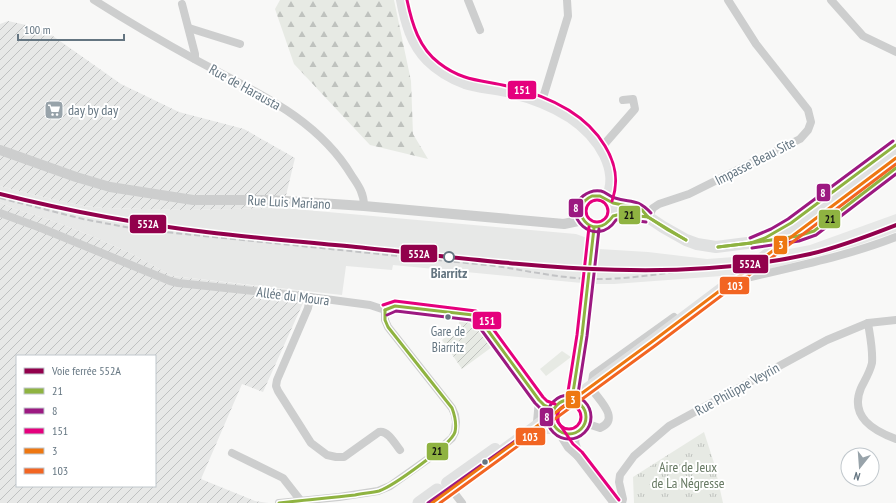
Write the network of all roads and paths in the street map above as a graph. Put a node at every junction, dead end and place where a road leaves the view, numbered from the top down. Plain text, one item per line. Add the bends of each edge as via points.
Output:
1 (94, 0) edge
2 (402, 0) edge
3 (468, 0) edge
4 (567, 0) edge
5 (728, 0) edge
6 (830, 0) edge
7 (182, 4) dead end
8 (189, 28) junction
9 (480, 30) dead end
10 (240, 44) dead end
11 (896, 52) edge
12 (195, 59) junction
13 (623, 100) dead end
14 (542, 101) junction
15 (896, 145) edge
16 (601, 148) junction
17 (0, 150) edge
18 (896, 158) edge
19 (896, 168) edge
20 (609, 201) junction
21 (364, 206) junction
22 (0, 213) edge
23 (612, 216) junction
24 (648, 217) junction
25 (583, 220) junction
26 (594, 233) junction
27 (896, 237) edge
28 (755, 242) junction
29 (310, 297) junction
30 (385, 310) junction
31 (896, 320) edge
32 (868, 323) junction
33 (539, 400) junction
34 (572, 400) junction
35 (537, 422) junction
36 (555, 422) junction
37 (585, 423) junction
38 (576, 433) junction
39 (896, 439) edge
40 (400, 450) dead end
41 (232, 453) dead end
42 (578, 455) junction
43 (450, 487) junction
44 (301, 501) junction
45 (279, 503) edge
46 (420, 503) edge
47 (432, 503) edge
48 (437, 503) edge
49 (462, 503) edge
50 (615, 503) edge
51 (622, 503) edge

1 - 12 street, Rue de Harausta
2 - 14 main road via 411,34 419,49 437,68 465,83
3 - 9 street
4 - 14 street via 568,16
5 - 24 street, Impasse Beau Site via 756,44 808,110 811,122 800,139 689,194 659,204
6 - 11 street via 863,36
7 - 8 street
8 - 10 street
8 - 12 street
12 - 21 street, Rue de Harausta via 277,104 332,147 362,191
13 - 16 street via 633,99 635,109
14 - 16 main road via 570,117 585,129
15 - 28 main road via 777,232
16 - 20 main road via 611,173
17 - 21 street, Rue Luis Mariano via 110,187 158,196 193,200 266,200
18 - 47 main road
19 - 28 main road via 814,231 785,239
20 - 23 main road
20 - 24 main road via 641,209
20 - 25 main road via 596,195 586,199 581,209
21 - 25 street, Rue Luis Mariano via 564,224
22 - 29 street, Allée du Moura via 170,281
23 - 24 main road via 621,214
23 - 26 main road via 608,224
24 - 28 main road via 686,240 703,246
25 - 26 main road
26 - 34 main road
27 - 37 street via 832,258 721,284 593,376 590,388 610,416 609,422 600,428
29 - 30 street, Allée du Moura via 370,305
29 - 40 street via 308,308 277,380 278,391 311,444 327,455 344,457 382,431 387,433
30 - 33 street, Allée du Moura via 396,306 473,315 484,325
30 - 44 street via 388,327 452,408 456,422 455,432 447,443 390,486 378,491
31 - 32 street, Rue Philippe Veyrin
32 - 39 street via 872,363 859,397 861,414 876,431
32 - 51 street, Rue Philippe Veyrin via 827,340 669,426 634,456 620,475
33 - 35 street
33 - 36 street, Allée du Moura
34 - 36 main road via 561,401
34 - 37 main road via 584,408
35 - 36 main road
35 - 43 main road via 526,427
36 - 38 main road via 568,434
36 - 42 street via 569,447
36 - 43 main road via 539,428
37 - 38 main road
38 - 42 street via 574,442
41 - 44 street via 283,478
42 - 50 street
43 - 46 main road
43 - 48 main road
43 - 49 street
44 - 45 street

